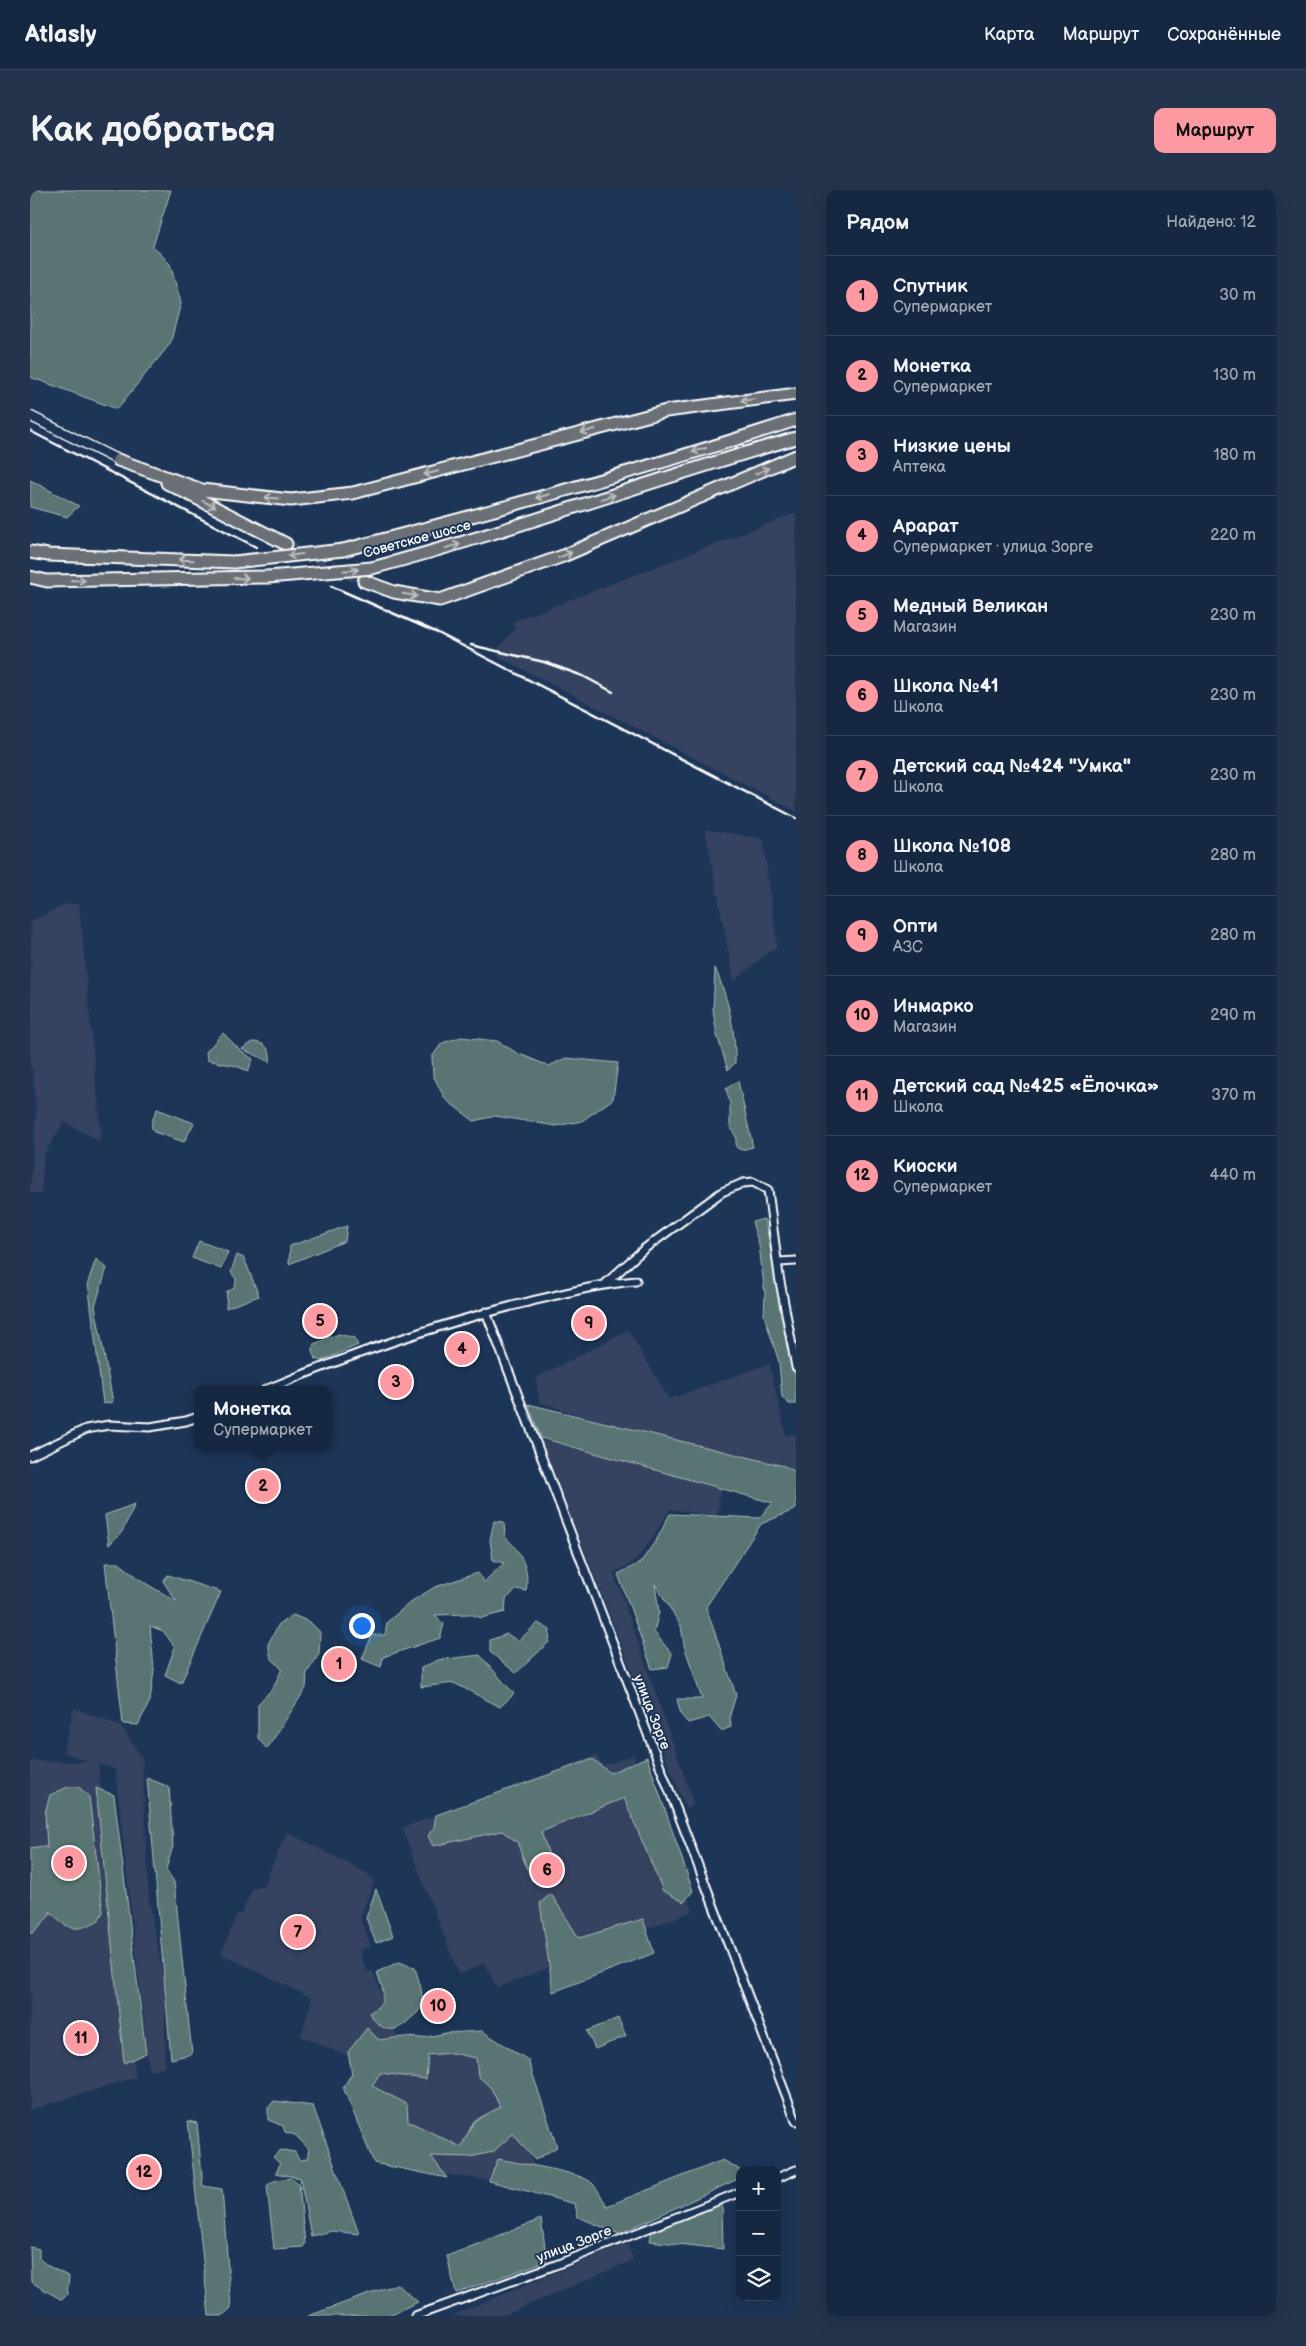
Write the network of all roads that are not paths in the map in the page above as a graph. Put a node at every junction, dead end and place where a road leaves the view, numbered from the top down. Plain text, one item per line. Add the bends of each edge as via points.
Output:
1 (796, 394) edge
2 (30, 416) edge
3 (796, 420) edge
4 (796, 438) edge
5 (796, 456) edge
6 (118, 460) junction
7 (286, 544) tunnel mouth
8 (30, 552) edge
9 (30, 577) edge
10 (364, 581) tunnel mouth
11 (796, 1261) edge
12 (778, 1262) junction
13 (636, 1281) dead end
14 (605, 1283) junction
15 (486, 1312) junction
16 (796, 1367) edge
17 (276, 1386) edge
18 (194, 1418) edge
19 (30, 1456) edge
20 (796, 2121) edge
21 (796, 2170) edge
22 (781, 2176) edge
23 (736, 2194) edge
24 (416, 2316) edge

1 -> 6 highway via 666,411 353,493 291,500 202,490
2 - 6 street
3 -> 8 highway, Советское шоссе, bridge via 459,521 343,550 234,562
9 -> 4 highway, Советское шоссе, bridge via 47,581 268,577 372,568 466,543
10 -> 5 highway via 394,592 440,600 563,556
6 -> 7 highway
11 - 12 street
12 - 14 street via 768,1190 753,1182 743,1183 714,1198 644,1249
12 - 16 street
13 - 14 street
14 - 15 street
15 - 17 street via 427,1329
15 - 20 street, улица Зорге
18 - 19 street via 150,1427 109,1425 86,1429
21 - 22 street
23 - 24 street, улица Зорге

